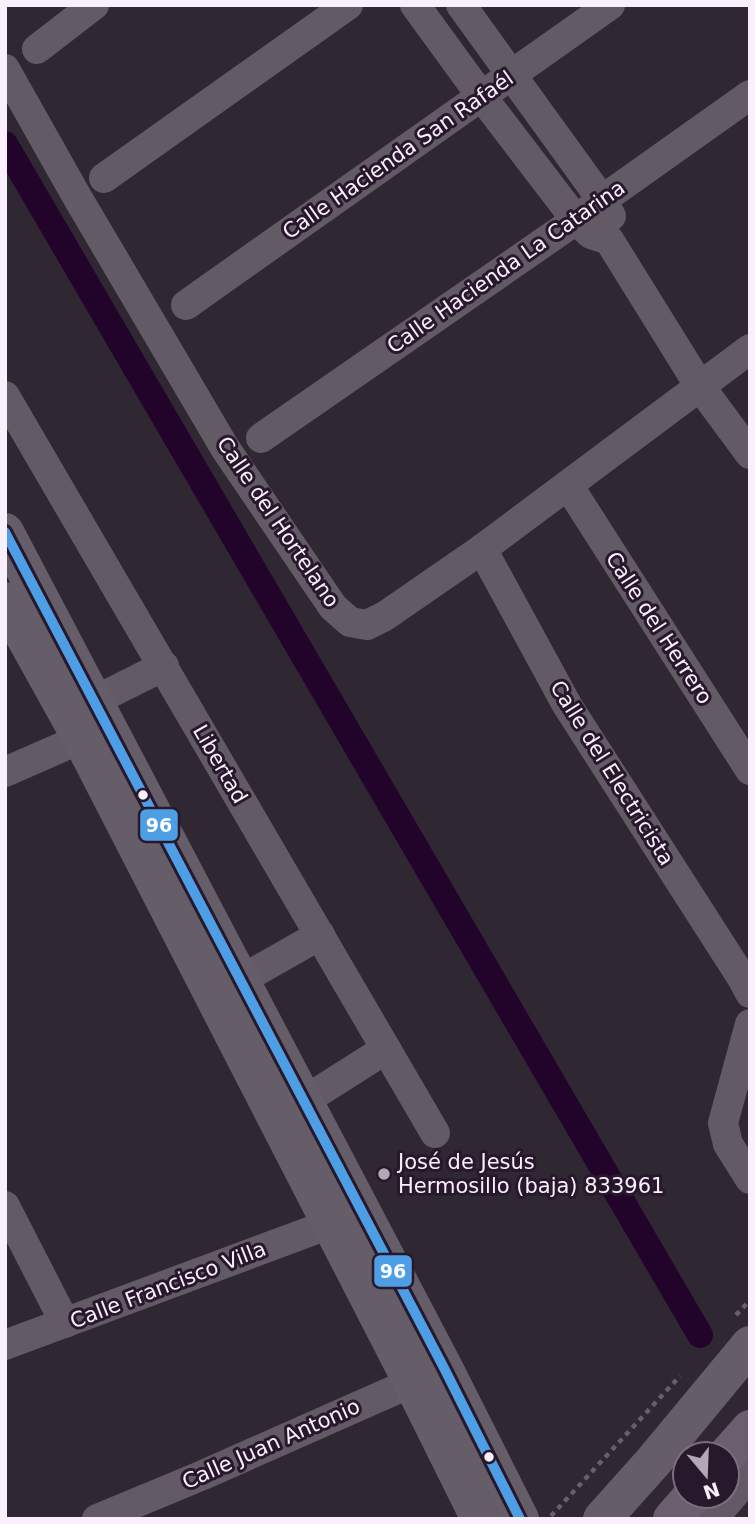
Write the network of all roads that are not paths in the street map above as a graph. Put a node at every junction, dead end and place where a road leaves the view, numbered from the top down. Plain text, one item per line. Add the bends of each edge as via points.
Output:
1 (94, 5) edge
2 (348, 5) edge
3 (415, 5) edge
4 (461, 5) edge
5 (610, 5) edge
6 (37, 49) dead end
7 (5, 69) edge
8 (512, 75) junction
9 (750, 95) edge
10 (482, 97) junction
11 (104, 178) dead end
12 (602, 200) junction
13 (576, 220) junction
14 (608, 240) junction
15 (186, 305) dead end
16 (750, 349) edge
17 (699, 385) junction
18 (5, 396) edge
19 (261, 438) dead end
20 (750, 454) edge
21 (568, 485) junction
22 (5, 532) edge
23 (482, 549) junction
24 (5, 601) edge
25 (164, 666) junction
26 (87, 720) junction
27 (750, 770) edge
28 (5, 772) edge
29 (320, 935) junction
30 (227, 988) junction
31 (750, 993) edge
32 (750, 1024) edge
33 (386, 1049) junction
34 (304, 1101) junction
35 (435, 1133) dead end
36 (750, 1179) edge
37 (5, 1206) edge
38 (330, 1224) junction
39 (65, 1324) junction
40 (741, 1333) edge
41 (5, 1345) edge
42 (428, 1375) junction
43 (653, 1462) junction
44 (750, 1486) edge
45 (97, 1519) edge
46 (480, 1519) edge
47 (520, 1519) edge
48 (602, 1519) edge
49 (633, 1519) edge
50 (722, 1519) edge

1 - 6 street
2 - 11 street
3 - 10 street
4 - 8 street
5 - 8 street, Calle Hacienda San Rafaél
7 - 23 street, Calle del Hortelano via 225,448 333,607 350,622 368,625
8 - 10 street, Calle Hacienda San Rafaél
8 - 12 street
9 - 12 street, Calle Hacienda La Catarina
10 - 13 street
10 - 15 street, Calle Hacienda San Rafaél
12 - 13 street, Calle Hacienda La Catarina
12 - 14 street via 611,216
13 - 14 street via 591,234
13 - 19 street, Calle Hacienda La Catarina
14 - 17 street
16 - 17 street, Calle del Hortelano
17 - 20 street
17 - 21 street, Calle del Hortelano
18 - 25 street, Libertad
21 - 23 street, Calle del Hortelano
21 - 27 street, Calle del Herrero
22 - 26 main road
23 - 31 street, Calle del Electricista via 567,705
24 - 26 main road
25 - 26 street
25 - 29 street, Libertad
26 - 28 street
26 - 30 main road
29 - 30 street
29 - 33 street, Libertad
30 - 34 main road
30 - 38 main road
32 - 36 street via 723,1124 728,1144
33 - 34 street
33 - 35 street, Libertad
34 - 42 main road
37 - 39 street
38 - 39 street, Calle Francisco Villa
38 - 42 main road
39 - 41 street, Calle Francisco Villa
40 - 43 main road
42 - 45 street, Calle Juan Antonio
42 - 46 main road
42 - 47 main road
43 - 48 main road
43 - 49 main road
44 - 50 lane

